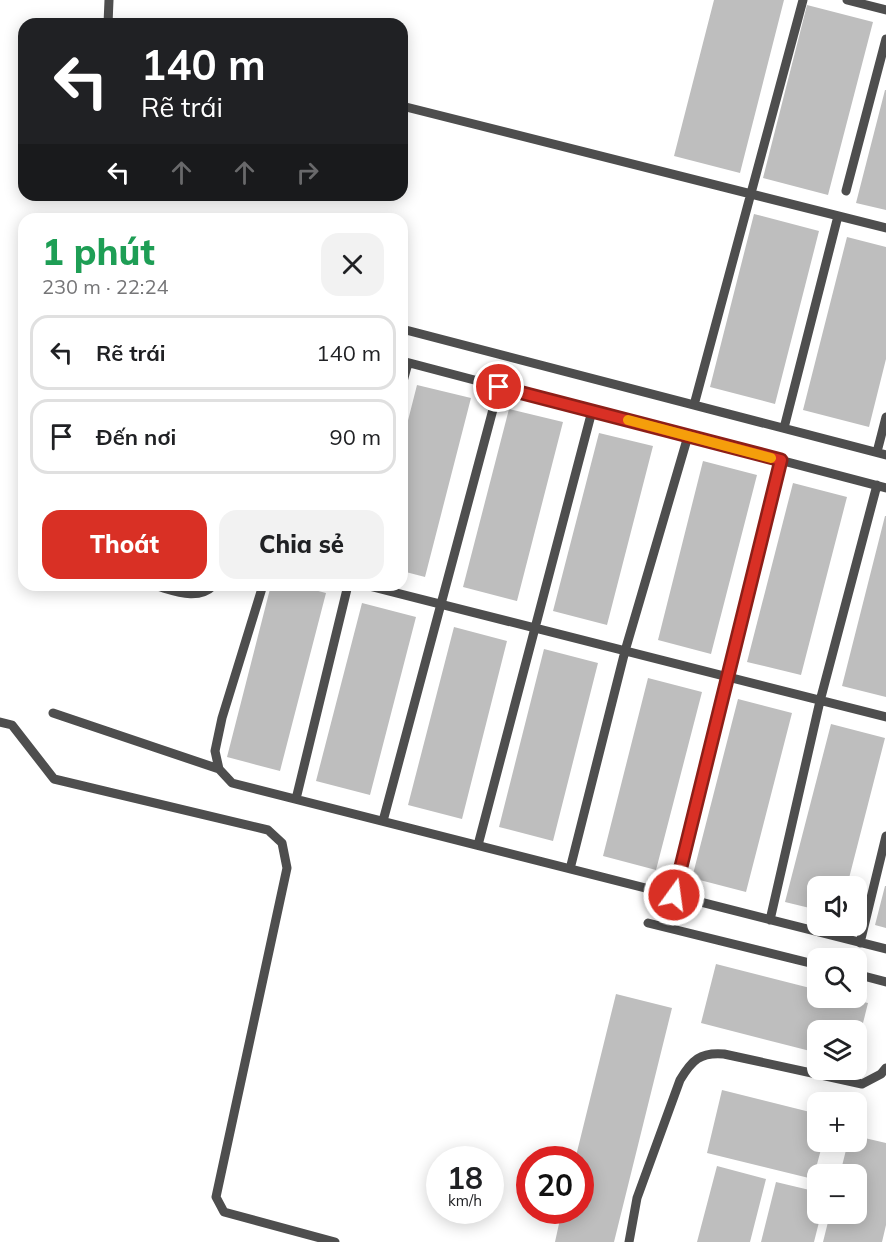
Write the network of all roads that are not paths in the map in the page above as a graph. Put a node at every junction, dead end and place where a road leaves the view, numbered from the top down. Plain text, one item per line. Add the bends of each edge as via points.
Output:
1 (109, 0) edge
2 (803, 0) edge
3 (847, 0) edge
4 (886, 10) edge
5 (108, 18) edge
6 (886, 39) edge
7 (408, 108) edge
8 (846, 191) dead end
9 (752, 194) junction
10 (838, 216) junction
11 (886, 228) edge
12 (408, 331) edge
13 (408, 363) edge
14 (499, 387) junction
15 (694, 405) junction
16 (592, 411) junction
17 (886, 417) edge
18 (784, 428) junction
19 (688, 436) junction
20 (881, 453) edge
21 (781, 460) junction
22 (881, 486) edge
23 (175, 591) edge
24 (209, 591) edge
25 (260, 591) edge
26 (347, 591) edge
27 (389, 591) edge
28 (440, 604) junction
29 (534, 628) junction
30 (626, 651) junction
31 (727, 677) junction
32 (820, 701) junction
33 (53, 713) dead end
34 (886, 717) edge
35 (0, 722) edge
36 (219, 768) junction
37 (296, 799) junction
38 (382, 821) junction
39 (886, 836) edge
40 (478, 846) junction
41 (570, 869) junction
42 (674, 895) junction
43 (770, 920) junction
44 (648, 922) dead end
45 (860, 943) junction
46 (886, 949) edge
47 (807, 961) edge
48 (867, 977) edge
49 (886, 981) edge
50 (886, 1068) edge
51 (334, 1242) edge
52 (629, 1242) edge

1 - 5 lane
2 - 9 lane
3 - 4 lane
6 - 8 lane
7 - 9 lane
9 - 10 lane
9 - 15 lane
10 - 11 lane
10 - 18 lane
12 - 15 lane
13 - 14 lane
14 - 16 lane
14 - 28 lane
15 - 18 lane
16 - 19 lane
16 - 29 lane
17 - 20 lane
18 - 20 lane
19 - 21 lane
19 - 30 lane
21 - 22 lane
21 - 31 lane
22 - 32 lane
23 - 24 lane via 189,595
25 - 36 lane via 222,718 215,751
26 - 37 lane
27 - 28 lane
28 - 29 lane
28 - 38 lane
29 - 30 lane
29 - 40 lane
30 - 31 lane
30 - 41 lane
31 - 32 lane
31 - 42 lane
32 - 34 lane
32 - 43 lane
33 - 36 lane
35 - 51 lane via 12,725 54,779 268,830 282,843 287,868 216,1197 224,1212
36 - 37 lane via 232,783
37 - 38 lane
38 - 40 lane
39 - 45 lane
40 - 41 lane
41 - 42 lane
42 - 43 lane
43 - 45 lane
44 - 47 lane
45 - 46 lane
48 - 49 lane
50 - 52 lane via 862,1084 708,1052 689,1065 680,1080 637,1198

